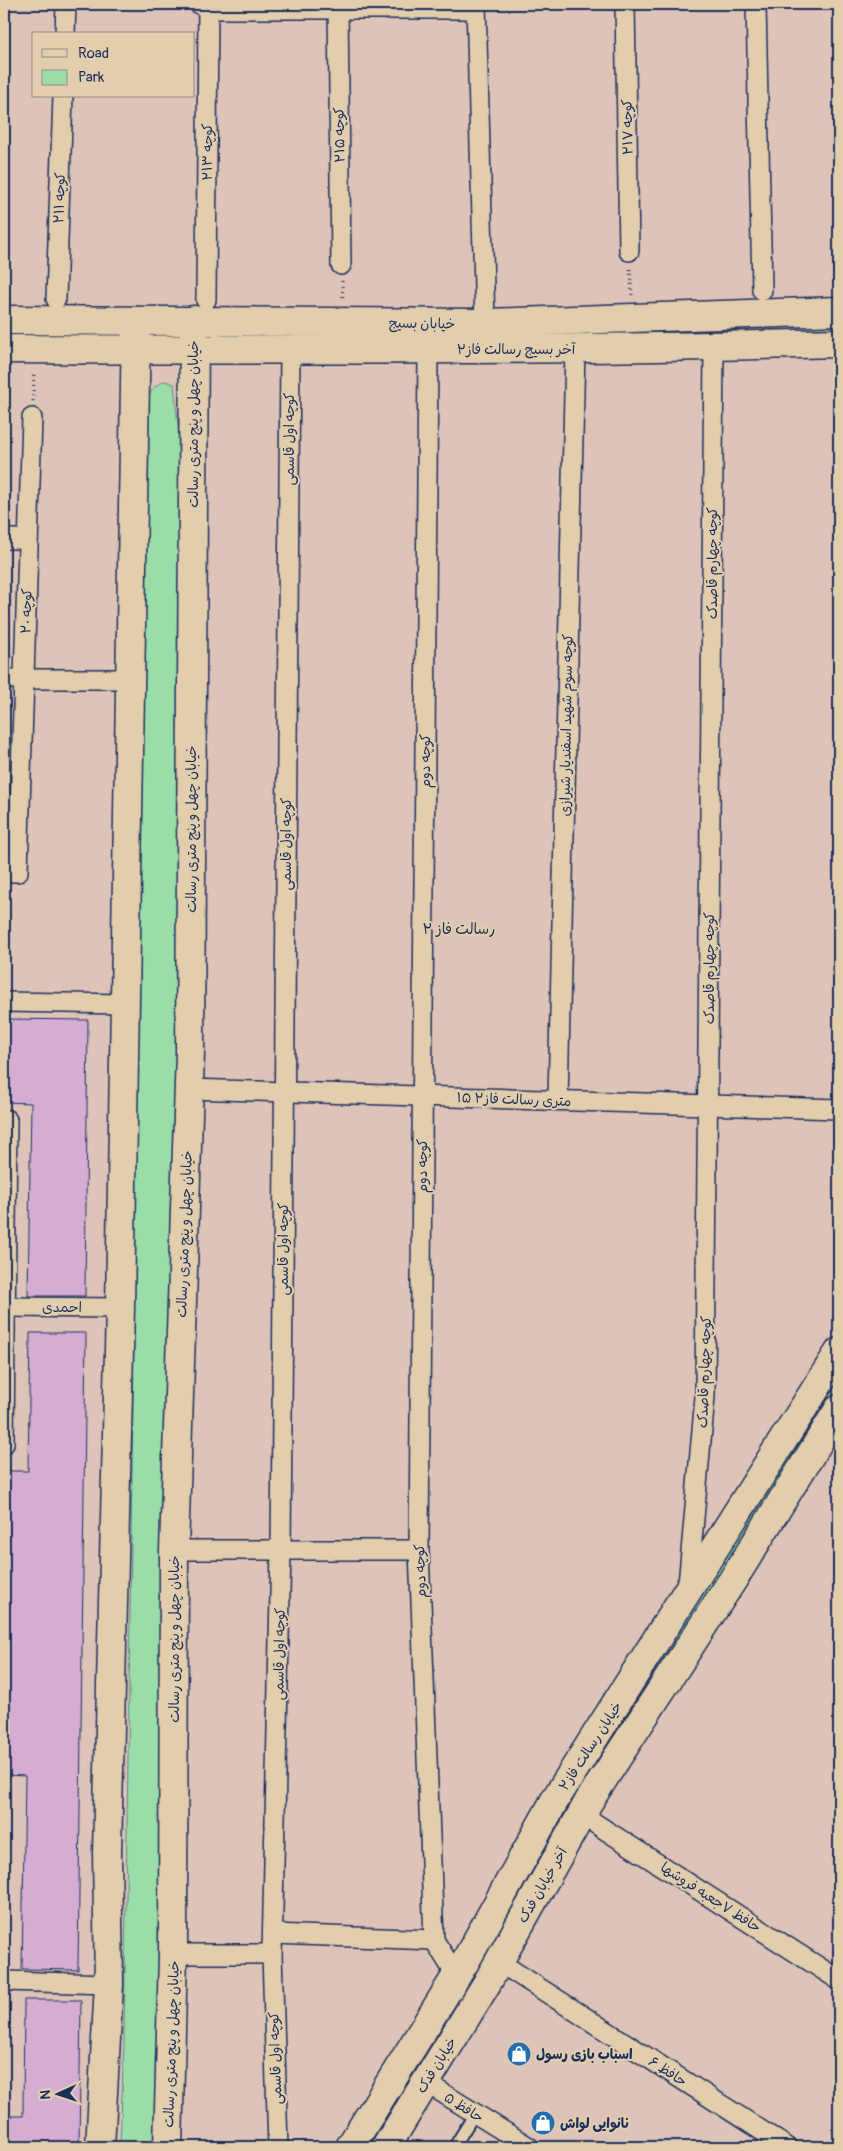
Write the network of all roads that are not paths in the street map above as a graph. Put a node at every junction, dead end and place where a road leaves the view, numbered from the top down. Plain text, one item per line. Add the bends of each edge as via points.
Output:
1 (66, 4) edge
2 (625, 4) edge
3 (756, 4) edge
4 (205, 6) edge
5 (476, 6) edge
6 (338, 7) edge
7 (65, 32) edge
8 (62, 98) edge
9 (629, 251) road end
10 (341, 265) road end
11 (762, 290) dead end
12 (56, 299) dead end
13 (200, 310) junction
14 (839, 311) edge
15 (4, 320) edge
16 (136, 321) junction
17 (485, 323) junction
18 (839, 343) edge
19 (714, 347) junction
20 (4, 349) edge
21 (136, 349) junction
22 (575, 349) junction
23 (194, 350) junction
24 (290, 350) junction
25 (428, 350) junction
26 (32, 418) road end
27 (4, 539) edge
28 (28, 539) junction
29 (4, 679) edge
30 (130, 679) junction
31 (24, 680) junction
32 (11, 872) edge
33 (4, 1002) edge
34 (124, 1004) junction
35 (189, 1089) junction
36 (284, 1092) junction
37 (422, 1096) junction
38 (558, 1100) junction
39 (708, 1105) junction
40 (839, 1109) edge
41 (4, 1120) edge
42 (5, 1307) edge
43 (120, 1308) junction
44 (839, 1352) edge
45 (839, 1409) edge
46 (4, 1444) edge
47 (174, 1550) junction
48 (281, 1550) junction
49 (419, 1550) junction
50 (688, 1588) junction
51 (556, 1798) junction
52 (582, 1815) junction
53 (273, 1934) junction
54 (434, 1940) junction
55 (173, 1954) junction
56 (272, 1954) junction
57 (493, 1973) junction
58 (456, 1975) junction
59 (839, 1980) edge
60 (4, 1981) edge
61 (109, 1984) junction
62 (425, 2082) junction
63 (475, 2113) junction
64 (100, 2147) edge
65 (168, 2147) edge
66 (278, 2147) edge
67 (350, 2147) edge
68 (386, 2147) edge
69 (454, 2147) edge
70 (528, 2147) edge
71 (787, 2147) edge

1 - 7 street
2 - 9 street, کوچه ۲۱۷
3 - 11 street
4 - 6 street
4 - 13 street, کوچه ۲۱۳
5 - 6 street
5 - 17 street
6 - 10 street, کوچه ۲۱۵
8 - 12 street, کوچه ۲۱۱
13 - 16 main road, خیابان بسیج
13 - 17 main road, خیابان بسیج via 345,322
13 - 23 main road, خیابان چهل و پنج متری رسالت
14 - 17 main road, خیابان بسیج
15 - 16 main road, خیابان بسیج
16 - 21 main road
18 - 19 main road, آخر بسیج رسالت فاز۲
19 - 22 main road, آخر بسیج رسالت فاز۲
19 - 39 street, کوچه چهارم قاصدک
20 - 21 main road
21 - 23 main road
21 - 30 main road
22 - 25 main road, آخر بسیج رسالت فاز۲
22 - 38 street, کوچه سوم شهید اسفندیار شیرازی
23 - 24 main road, آخر بسیج رسالت فاز۲
23 - 35 main road, خیابان چهل و پنج متری رسالت
24 - 25 main road, آخر بسیج رسالت فاز۲
24 - 36 street, کوچه اول قاسمی
25 - 37 street, کوچه دوم
26 - 28 street, ۲۰ کوچه
27 - 28 street
28 - 31 street, ۲۰ کوچه
29 - 31 street
30 - 31 street
30 - 34 main road
31 - 32 street, ۲۰ کوچه
33 - 34 street
34 - 43 main road
35 - 36 street, ۱۵ متری رسالت فاز۲
35 - 47 main road, خیابان چهل و پنج متری رسالت
36 - 37 street, ۱۵ متری رسالت فاز۲
36 - 48 street, کوچه اول قاسمی
37 - 38 street, ۱۵ متری رسالت فاز۲
37 - 49 street, کوچه دوم
38 - 39 street, ۱۵ متری رسالت فاز۲
39 - 40 street, ۱۵ متری رسالت فاز۲
39 - 50 street, کوچه چهارم قاصدک via 705,1397
41 - 42 street via 7,1120
42 - 43 street, احمدی
42 - 46 street
43 - 61 main road via 107,1853
44 - 50 main road, خیابان رسالت فاز۲
45 - 52 main road, خیابان رسالت فاز۲
47 - 48 street
47 - 55 main road, خیابان چهل و پنج متری رسالت
48 - 49 street
48 - 53 street, کوچه اول قاسمی
49 - 54 street, کوچه دوم
50 - 51 main road, خیابان رسالت فاز۲
51 - 52 main road
51 - 58 main road, خیابان رسالت فاز۲
52 - 57 main road, آخر خیابان فدک
52 - 59 street, حافظ ۷جعبه فروشها
53 - 54 street
53 - 56 street, کوچه اول قاسمی
54 - 58 street, کوچه دوم
55 - 56 street
55 - 65 main road, خیابان چهل و پنج متری رسالت
56 - 66 street, کوچه اول قاسمی
57 - 62 main road, خیابان فدک
57 - 71 street, حافظ ۶
58 - 67 main road, خیابان رسالت فاز۲
60 - 61 street
61 - 64 main road
62 - 63 street, حافظ ۵
62 - 68 main road, خیابان فدک
63 - 69 lane
63 - 70 street, حافظ ۵

